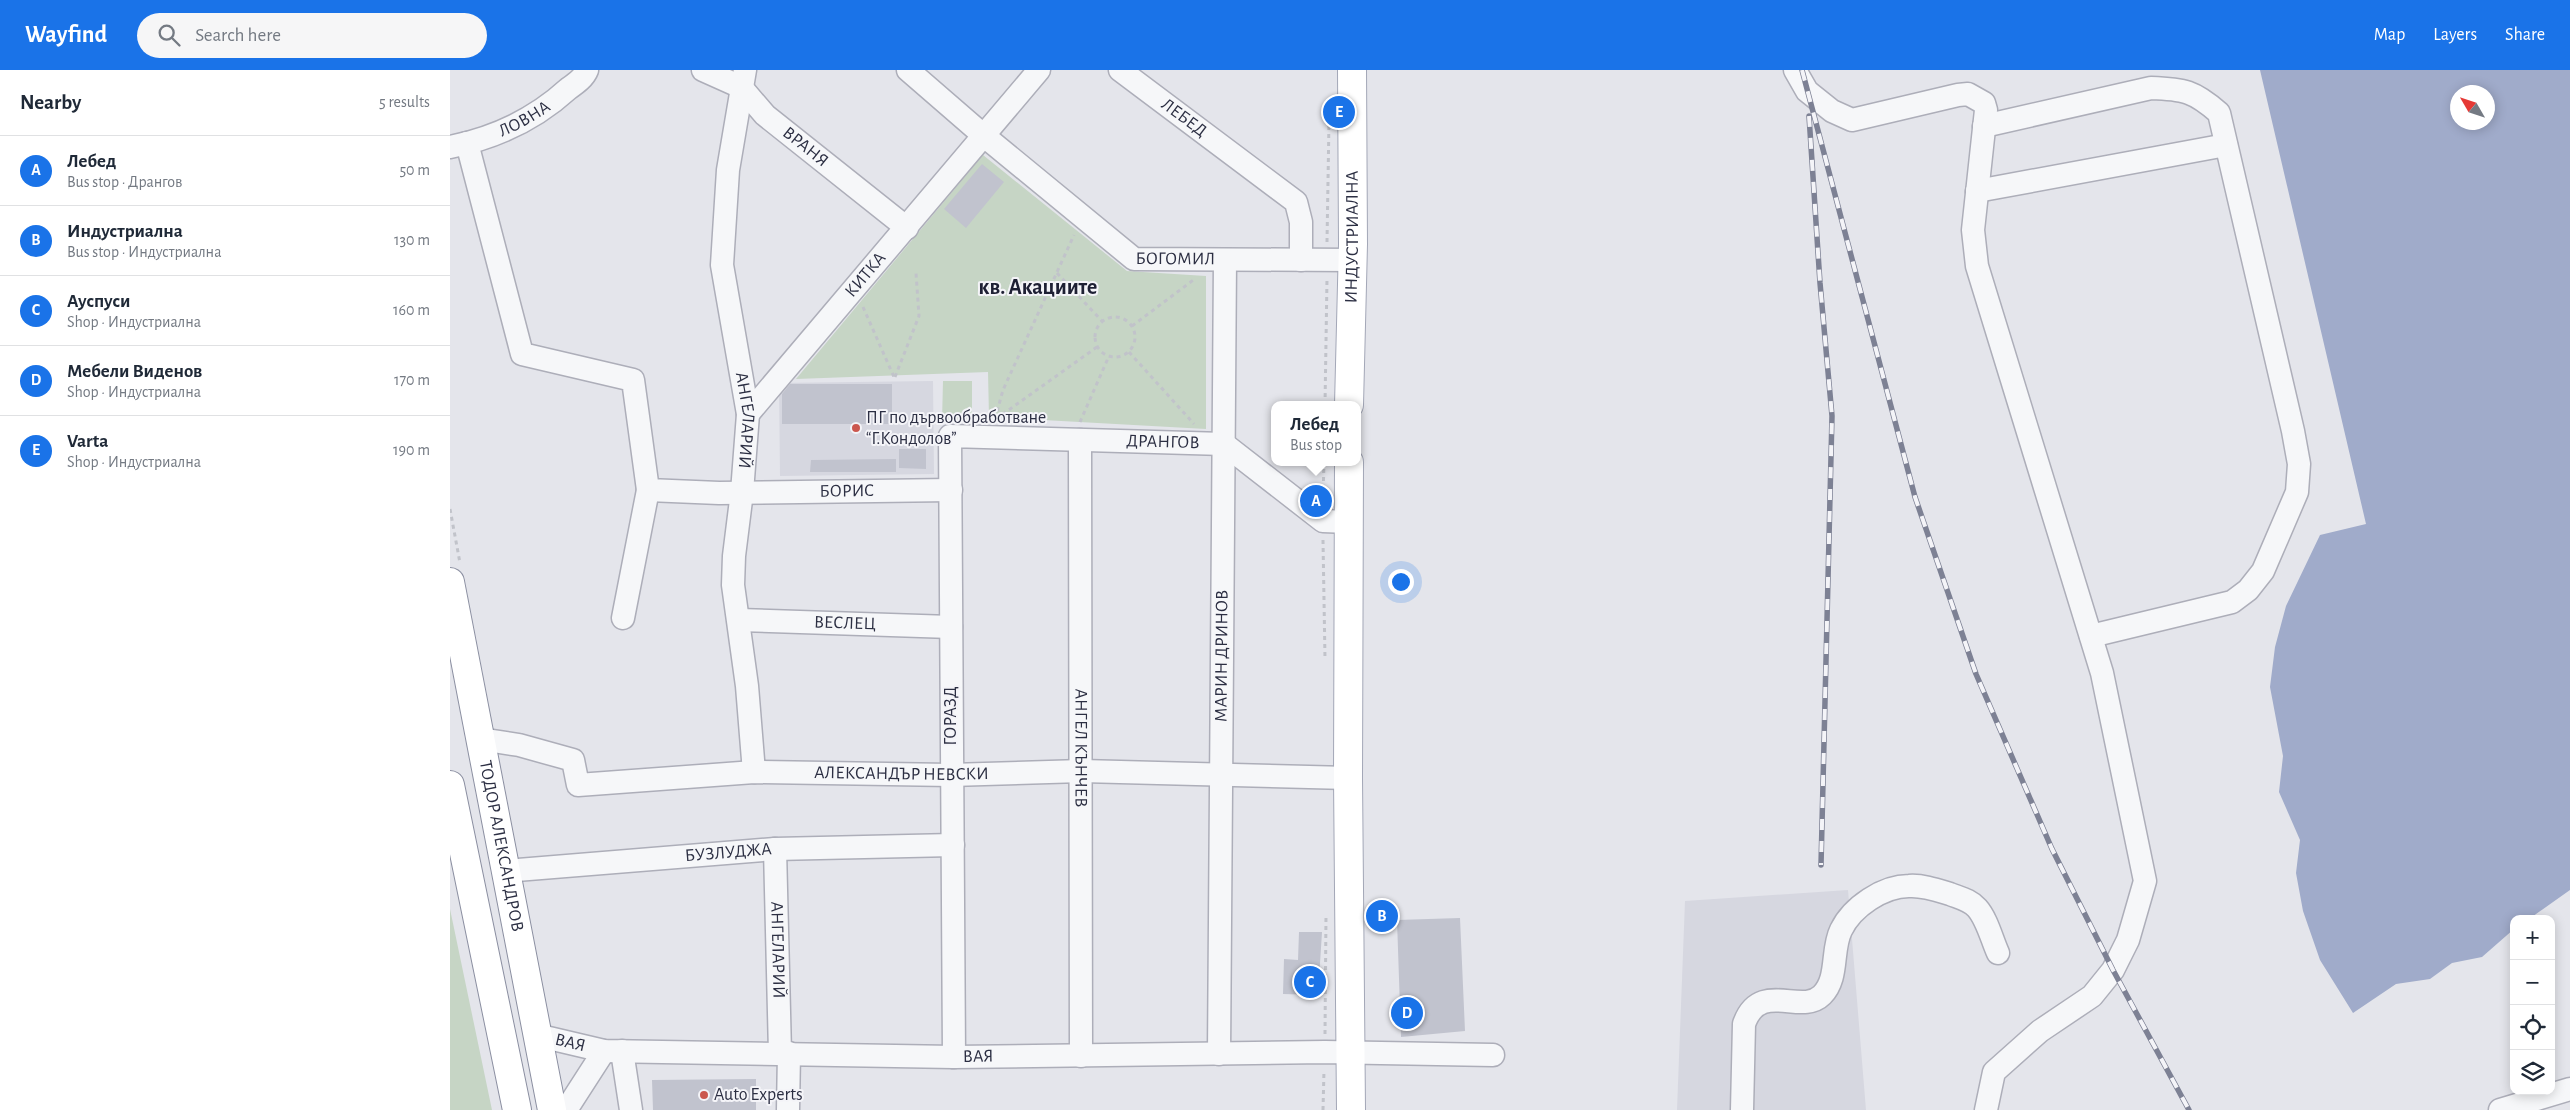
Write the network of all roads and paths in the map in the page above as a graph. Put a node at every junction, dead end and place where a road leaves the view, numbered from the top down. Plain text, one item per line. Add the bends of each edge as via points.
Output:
1 (587, 70) edge
2 (703, 70) edge
3 (908, 70) edge
4 (1039, 70) edge
5 (1120, 70) edge
6 (1352, 70) edge
7 (1795, 70) edge
8 (743, 79) edge
9 (1329, 118) dead end
10 (1984, 126) junction
11 (984, 136) junction
12 (459, 145) edge
13 (2226, 145) junction
14 (1977, 191) junction
15 (1082, 216) junction
16 (907, 228) junction
17 (1223, 260) junction
18 (1301, 260) junction
19 (1339, 260) junction
20 (916, 273) dead end
21 (1057, 273) junction
22 (855, 289) junction
23 (1102, 321) junction
24 (1132, 326) junction
25 (1097, 347) junction
26 (1129, 352) junction
27 (1109, 356) junction
28 (1325, 401) edge
29 (1349, 401) edge
30 (748, 414) junction
31 (993, 428) junction
32 (950, 436) joint
33 (1076, 440) junction
34 (1217, 443) junction
35 (1349, 466) edge
36 (648, 490) junction
37 (951, 490) junction
38 (742, 492) junction
39 (1348, 522) junction
40 (450, 582) edge
41 (623, 618) dead end
42 (739, 620) junction
43 (951, 627) junction
44 (2091, 636) junction
45 (480, 739) junction
46 (754, 772) junction
47 (1082, 772) junction
48 (1222, 774) junction
49 (951, 775) junction
50 (1348, 778) junction
51 (450, 785) edge
52 (952, 844) junction
53 (775, 849) junction
54 (505, 871) junction
55 (1998, 953) dead end
56 (536, 1035) junction
57 (613, 1051) junction
58 (784, 1053) junction
59 (1218, 1054) junction
60 (1352, 1054) junction
61 (1493, 1055) dead end
62 (1081, 1056) junction
63 (954, 1058) junction
64 (2570, 1089) edge
65 (517, 1110) edge
66 (552, 1110) edge
67 (566, 1110) edge
68 (631, 1110) edge
69 (788, 1110) edge
70 (1351, 1110) edge
71 (1742, 1110) edge
72 (1986, 1110) edge
73 (2500, 1110) edge

1 - 12 street, ЛОВНА via 555,101 524,123
2 - 8 street, ВРАНЯ
3 - 11 street, БОГОМИЛ
4 - 11 street, КИТКА
5 - 18 street, ЛЕБЕД via 1296,202 1301,222
6 - 19 main road, ИНДУСТРИАЛНА
7 - 10 street via 1808,91 1832,111 1852,120 1968,94 1984,103
8 - 16 street, ВРАНЯ via 765,115
8 - 30 street, АНГЕЛАРИЙ via 728,170 722,266
9 - 19 path
10 - 13 street via 2151,88 2178,89 2201,97 2219,113
10 - 14 street
11 - 15 street, БОГОМИЛ
11 - 16 street, КИТКА
12 - 36 street via 522,354 633,380
13 - 14 street
13 - 44 street via 2293,432 2299,464 2297,492 2262,571 2248,590 2232,602
14 - 44 street via 1973,230 1977,266
15 - 17 street, БОГОМИЛ via 1134,258
15 - 21 path
16 - 22 street, КИТКА
17 - 18 street, БОГОМИЛ
17 - 24 path
17 - 34 street, МАРИН ДРИНОВ
18 - 19 street, БОГОМИЛ
19 - 28 path
19 - 29 main road, ИНДУСТРИАЛНА
20 - 22 path via 919,316 895,377
21 - 23 path
21 - 31 path via 1003,390
22 - 30 street, КИТКА
23 - 24 path via 1122,317
23 - 25 path via 1095,333
24 - 26 path via 1135,338
25 - 27 path
25 - 31 path
26 - 27 path via 1119,357
26 - 34 path
27 - 33 path
30 - 38 street, АНГЕЛАРИЙ
31 - 32 street, ДРАНГОВ
31 - 33 street, ДРАНГОВ
32 - 37 street, ГОРАЗД
33 - 34 street, ДРАНГОВ
33 - 47 street, АНГЕЛ КЪНЧЕВ
34 - 39 street, ДРАНГОВ via 1323,521
34 - 48 street, МАРИН ДРИНОВ
35 - 39 main road
36 - 38 street, БОРИС
36 - 41 street
37 - 38 street, БОРИС
37 - 43 street, ГОРАЗД
38 - 42 street, АНГЕЛАРИЙ via 733,585
39 - 50 main road
40 - 45 main road, ТОДОР АЛЕКСАНДРОВ
42 - 43 street, ВЕСЛЕЦ
42 - 46 street, АНГЕЛАРИЙ
43 - 49 street, ГОРАЗД
44 - 72 street via 2102,673 2145,881 2128,940 2113,970 2092,996 2040,1031 1994,1072
45 - 46 street, АЛЕКСАНДЪР НЕВСКИ via 519,745 573,760 578,784
45 - 54 main road, ТОДОР АЛЕКСАНДРОВ
46 - 49 street, АЛЕКСАНДЪР НЕВСКИ
47 - 48 street, АЛЕКСАНДЪР НЕВСКИ
47 - 49 street, АЛЕКСАНДЪР НЕВСКИ
47 - 62 street, АНГЕЛ КЪНЧЕВ
48 - 50 street, АЛЕКСАНДЪР НЕВСКИ
48 - 59 street, МАРИН ДРИНОВ
49 - 52 street, ГОРАЗД
50 - 60 main road
51 - 65 main road, ТОДОР АЛЕКСАНДРОВ
52 - 53 street, БУЗЛУДЖА
52 - 63 street, ГОРАЗД
53 - 54 street, БУЗЛУДЖА
53 - 58 street, АНГЕЛАРИЙ
54 - 56 main road, ТОДОР АЛЕКСАНДРОВ
55 - 71 street via 1978,908 1967,900 1933,889 1908,886 1880,894 1854,910 1840,931 1829,984 1822,995 1814,1000 1768,1001 1757,1004 1748,1012 1744,1024
56 - 57 street, ВАЯ
56 - 66 main road, ТОДОР АЛЕКСАНДРОВ
57 - 58 street, ВАЯ
57 - 67 street, ВАЯ
57 - 68 street
58 - 63 street, ВАЯ
58 - 69 street, АНГЕЛАРИЙ
59 - 60 street, ВАЯ
59 - 62 street, ВАЯ
60 - 61 street, ВАЯ
60 - 70 main road
62 - 63 street, ВАЯ
64 - 73 street

